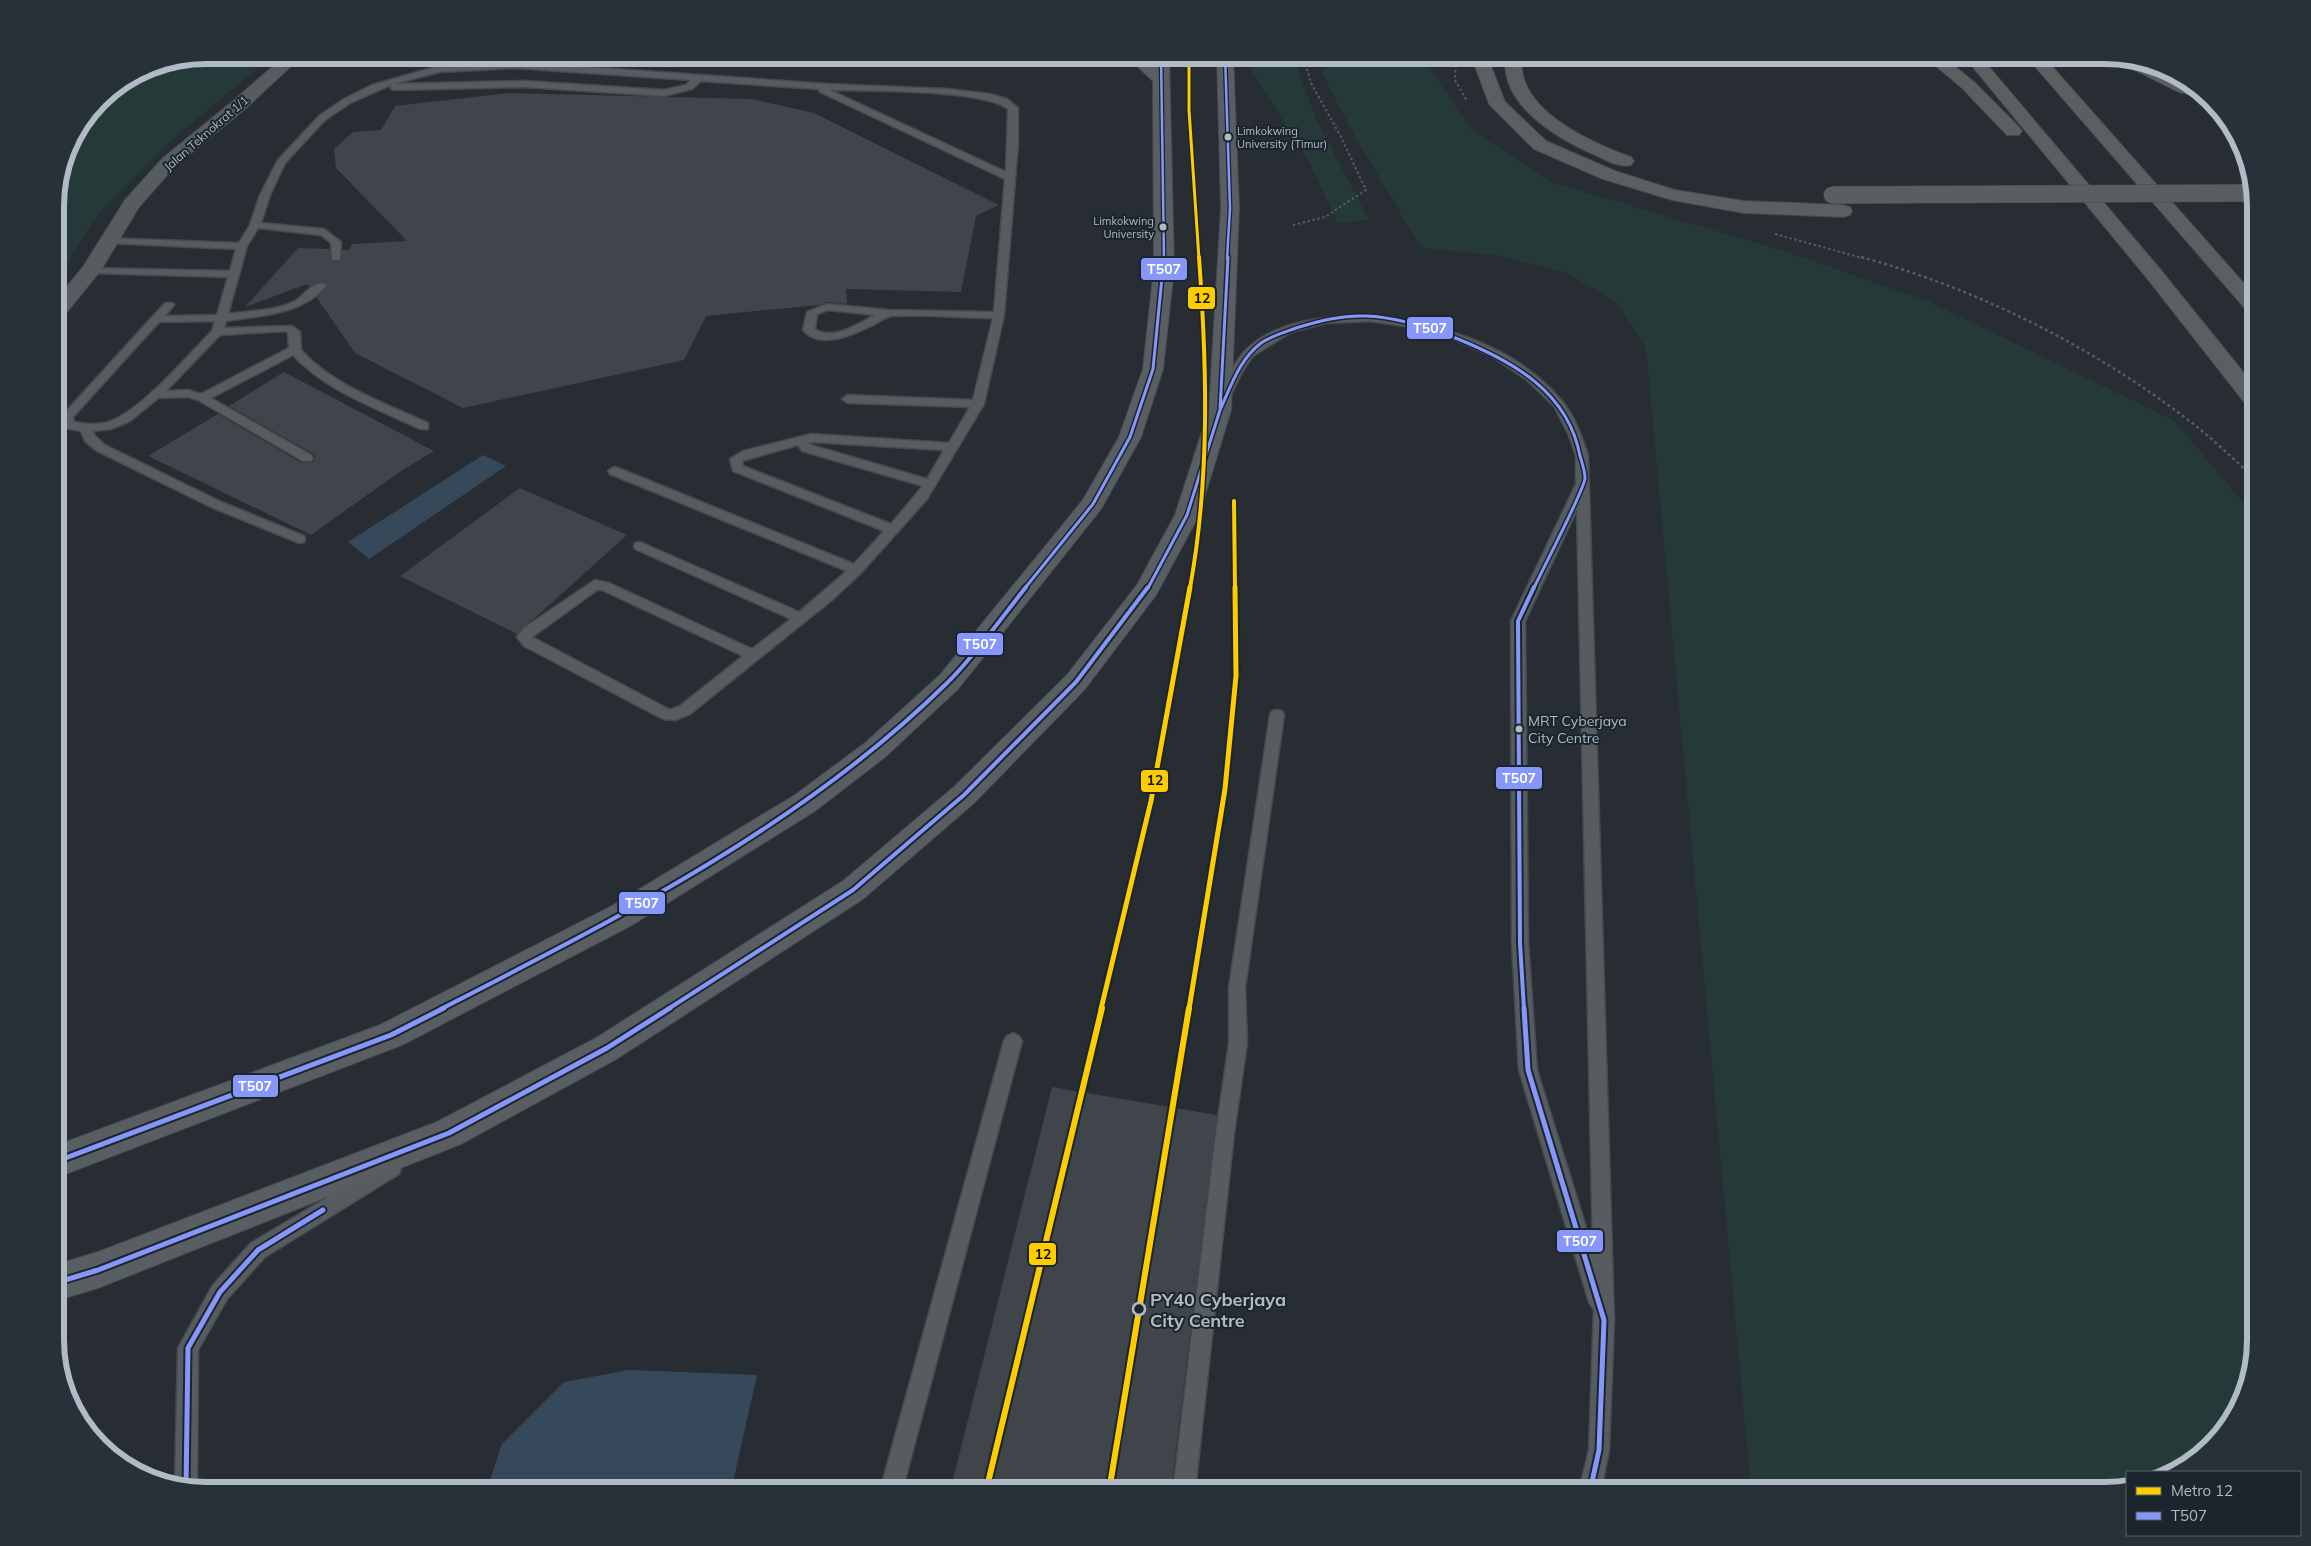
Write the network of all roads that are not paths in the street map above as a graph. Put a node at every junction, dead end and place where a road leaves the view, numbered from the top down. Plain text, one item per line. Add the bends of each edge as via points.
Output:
1 (285, 64) edge
2 (1225, 64) edge
3 (1484, 64) edge
4 (1514, 64) edge
5 (1942, 64) edge
6 (1979, 64) edge
7 (2041, 64) edge
8 (1160, 66) edge
9 (2154, 73) edge
10 (698, 78) junction
11 (2181, 86) edge
12 (375, 87) junction
13 (817, 87) junction
14 (1637, 165) dead end
15 (1010, 177) junction
16 (1705, 183) dead end
17 (1724, 186) dead end
18 (1793, 192) dead end
19 (2247, 193) edge
20 (1832, 195) joint
21 (1844, 211) joint
22 (2226, 211) dead end
23 (256, 224) junction
24 (107, 240) junction
25 (242, 246) junction
26 (336, 258) dead end
27 (91, 270) junction
28 (2153, 273) junction
29 (232, 274) junction
30 (321, 286) dead end
31 (2247, 300) edge
32 (64, 303) edge
33 (169, 305) dead end
34 (888, 313) junction
35 (999, 314) junction
36 (223, 318) junction
37 (158, 319) junction
38 (217, 332) junction
39 (295, 349) junction
40 (2247, 391) edge
41 (154, 395) junction
42 (202, 398) junction
43 (848, 399) dead end
44 (978, 404) junction
45 (1220, 410) junction
46 (424, 426) dead end
47 (86, 428) junction
48 (802, 441) junction
49 (952, 447) junction
50 (307, 458) dead end
51 (614, 471) dead end
52 (1584, 480) junction
53 (930, 484) junction
54 (894, 530) junction
55 (299, 539) dead end
56 (640, 546) dead end
57 (856, 570) junction
58 (801, 618) junction
59 (753, 655) junction
60 (1277, 715) dead end
61 (1013, 1041) dead end
62 (449, 1133) junction
63 (64, 1159) edge
64 (64, 1280) edge
65 (1604, 1320) junction
66 (186, 1481) edge
67 (893, 1482) edge
68 (1185, 1482) edge
69 (1592, 1482) edge

1 - 24 street, Jalan Teknokrat 1/1 via 169,162 131,204
2 - 45 main road via 1230,208
3 - 21 highway via 1496,104 1540,145 1600,171 1672,195 1744,207
4 - 14 highway via 1513,74 1528,104 1564,132 1614,158
5 - 28 highway via 1968,85
6 - 28 highway
7 - 31 highway
8 - 63 main road via 1164,268 1153,369 1130,437 1093,504 949,682 875,750 805,803 621,916 391,1035
9 - 11 highway
10 - 12 lane via 506,64 439,69
10 - 12 lane via 689,87 664,93 525,84
10 - 13 lane
12 - 23 lane via 322,118 281,162
13 - 15 lane
13 - 15 lane via 946,92 1004,101 1013,108
15 - 35 lane
16 - 17 highway
18 - 20 highway
19 - 20 main road, bridge
21 - 22 main road
23 - 25 lane
23 - 26 lane via 324,232 336,242
24 - 25 lane
24 - 27 street, Jalan Teknokrat 1/1
25 - 29 lane
27 - 29 lane
27 - 32 street, Jalan Teknokrat 1/1
28 - 40 highway
29 - 36 lane
30 - 36 lane via 299,303 286,308
33 - 37 lane
34 - 34 lane via 827,307 817,309 812,312 809,330 816,334 844,335
34 - 35 lane
35 - 44 lane
36 - 37 lane
36 - 38 lane
37 - 47 lane via 67,417 70,425
38 - 39 lane via 288,328 294,332
38 - 41 lane
39 - 42 lane
39 - 46 lane via 310,366 346,389
41 - 42 lane via 188,393
41 - 47 lane via 118,422
42 - 50 lane
43 - 44 lane
44 - 49 lane
45 - 52 lane via 1237,369 1254,350 1278,334 1342,317 1386,319 1473,343 1500,356 1531,378 1557,404 1572,426 1582,456
45 - 62 main road via 1187,515 1147,589 1076,682 964,795 853,890 607,1048
47 - 55 lane via 89,438 101,448 216,504
48 - 49 lane via 842,438
48 - 53 lane via 806,448
48 - 54 lane via 747,454 736,459 738,468
49 - 53 lane
51 - 57 lane
52 - 65 lane
52 - 65 lane via 1518,621 1520,943 1528,1070
53 - 54 lane
54 - 57 lane
56 - 58 lane
57 - 58 lane
58 - 59 lane
59 - 59 lane via 685,710 668,715 529,643 524,637 595,585 604,586
60 - 68 lane via 1237,988 1238,1043 1224,1133
61 - 67 lane
62 - 64 main road via 98,1270
62 - 66 lane via 258,1250 220,1292 188,1348
65 - 69 lane via 1599,1450

